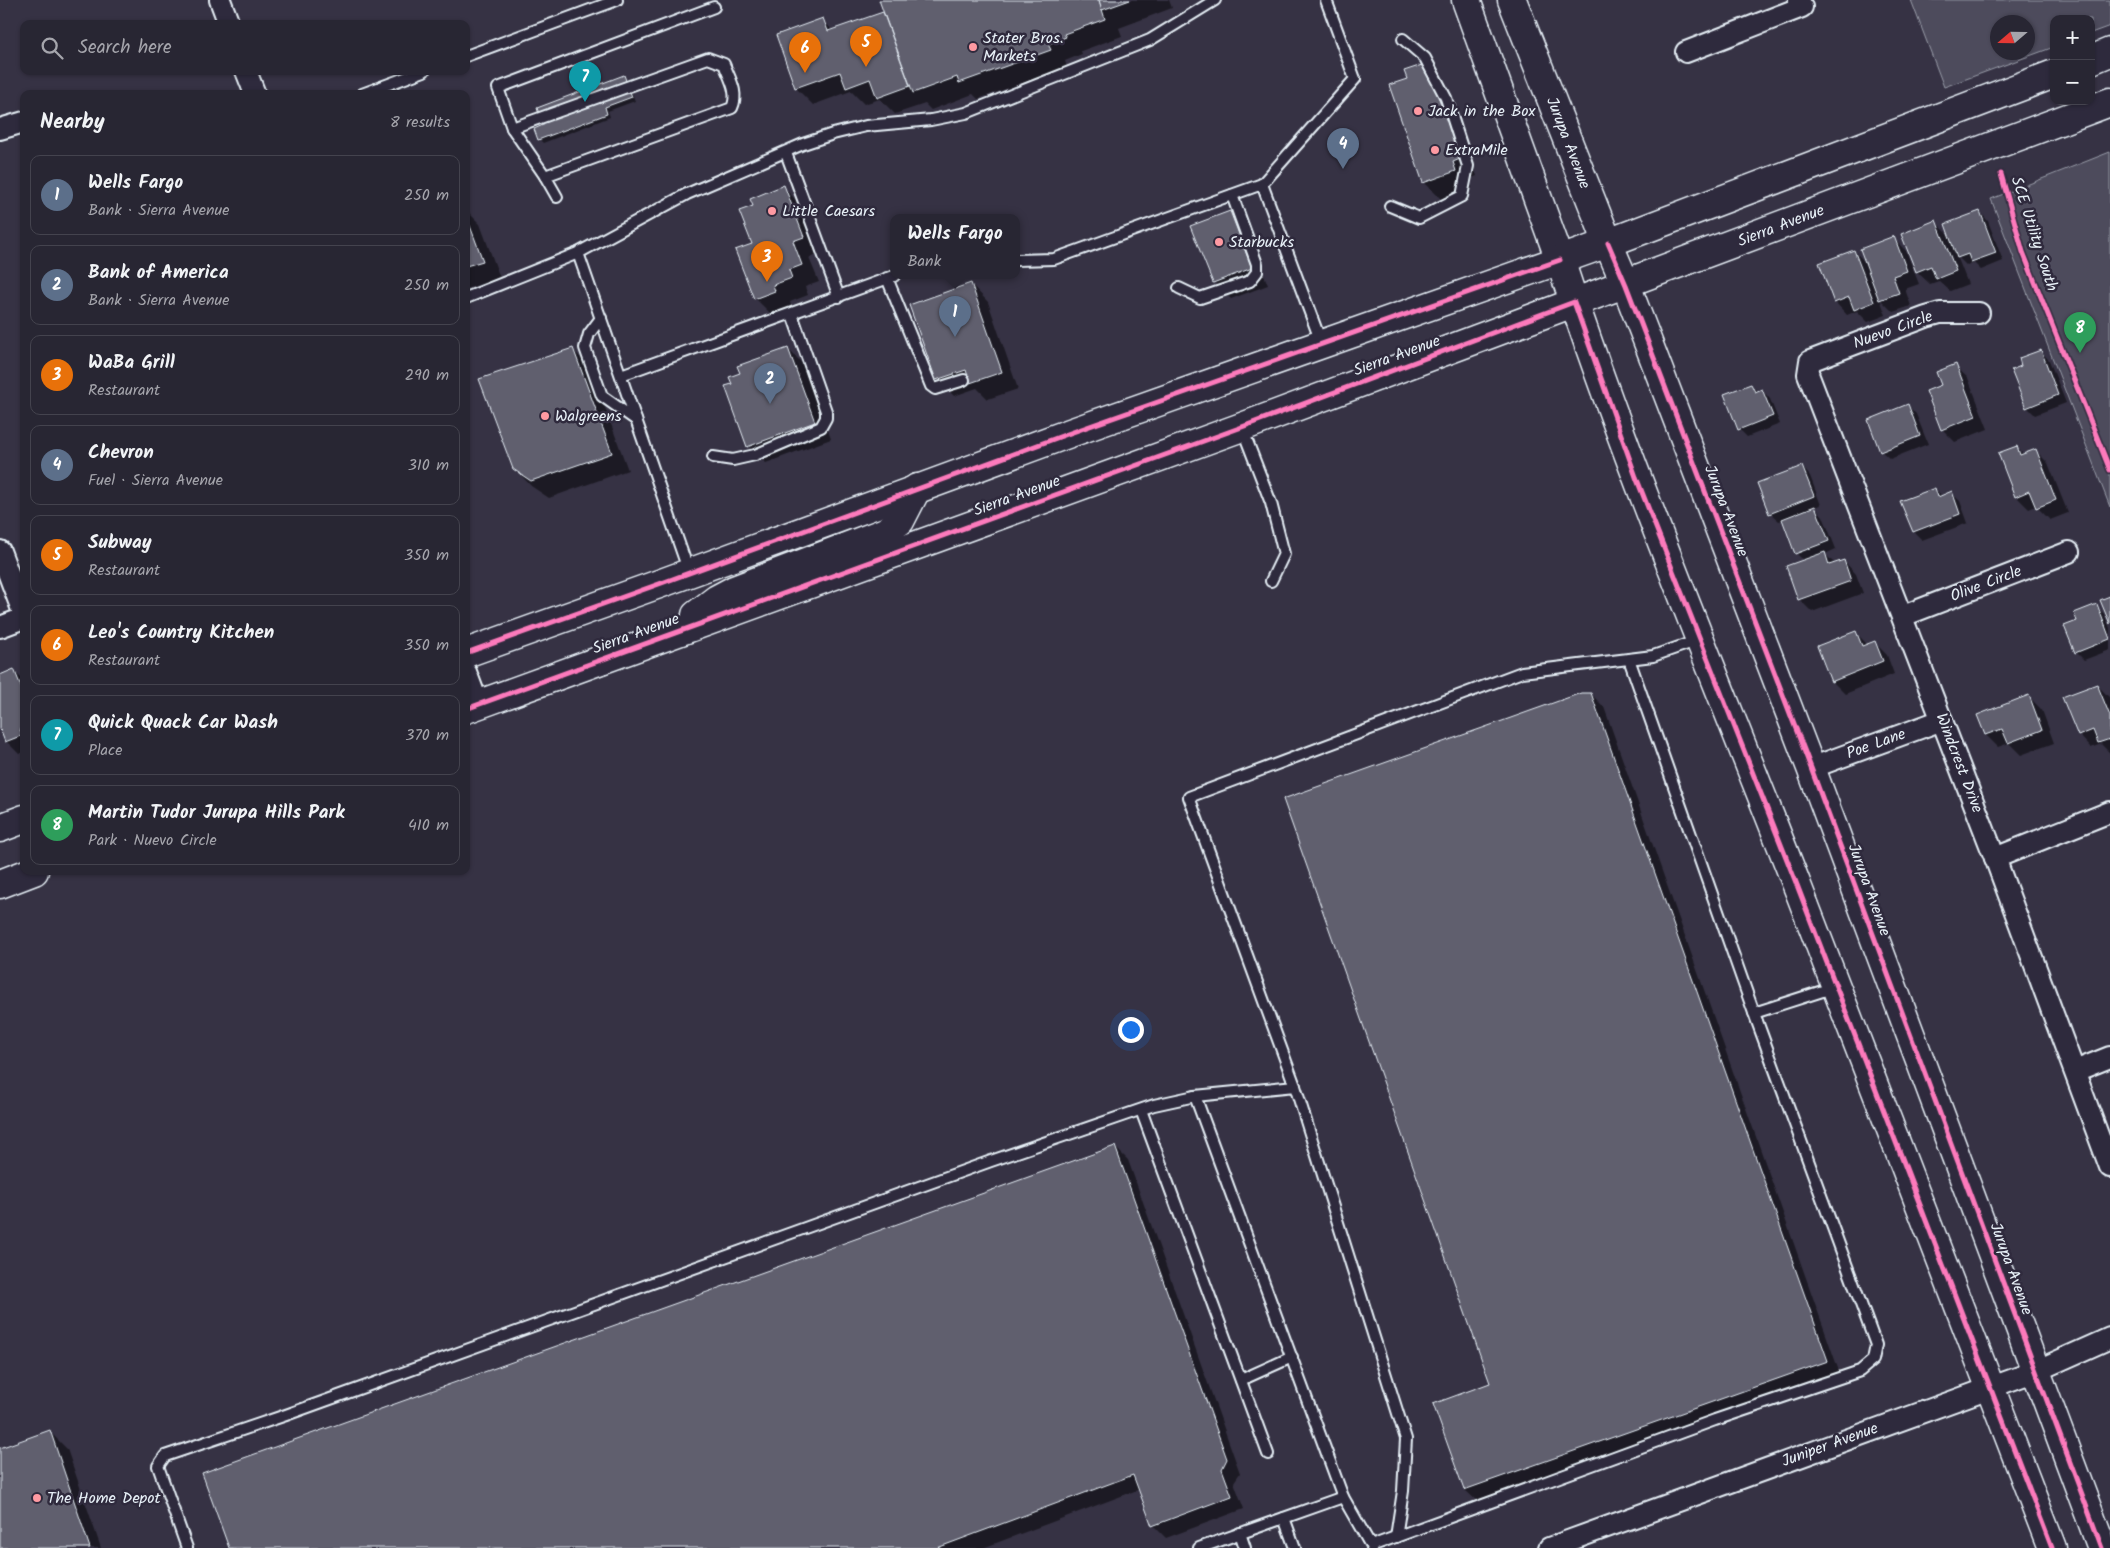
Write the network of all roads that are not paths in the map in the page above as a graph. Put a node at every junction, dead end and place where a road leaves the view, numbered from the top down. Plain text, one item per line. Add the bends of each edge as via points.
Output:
1 (220, 0) edge
2 (617, 0) edge
3 (1215, 0) edge
4 (1326, 0) edge
5 (1466, 0) edge
6 (1512, 0) edge
7 (1801, 4) edge
8 (714, 7) dead end
9 (228, 20) edge
10 (1403, 39) dead end
11 (1686, 52) dead end
12 (2110, 52) edge
13 (470, 55) edge
14 (2095, 58) edge
15 (247, 75) edge
16 (413, 75) edge
17 (2050, 76) edge
18 (253, 90) edge
19 (373, 90) edge
20 (2110, 102) edge
21 (20, 123) edge
22 (512, 128) junction
23 (0, 129) edge
24 (786, 153) junction
25 (545, 176) junction
26 (1262, 184) junction
27 (1232, 195) junction
28 (557, 198) dead end
29 (1390, 206) dead end
30 (1608, 243) junction
31 (578, 253) junction
32 (1020, 260) edge
33 (1560, 260) junction
34 (890, 277) edge
35 (891, 279) edge
36 (1626, 284) junction
37 (1178, 288) dead end
38 (470, 296) edge
39 (839, 297) junction
40 (1574, 302) junction
41 (1979, 313) dead end
42 (792, 314) junction
43 (601, 318) junction
44 (1322, 344) junction
45 (1810, 361) joint
46 (620, 375) junction
47 (964, 380) dead end
48 (636, 420) junction
49 (1242, 427) junction
50 (713, 457) dead end
51 (917, 488) junction
52 (0, 551) edge
53 (2069, 552) dead end
54 (689, 573) junction
55 (1270, 581) dead end
56 (20, 606) edge
57 (1903, 616) junction
58 (20, 619) edge
59 (0, 627) edge
60 (669, 636) junction
61 (1699, 640) junction
62 (470, 652) edge
63 (1629, 659) junction
64 (472, 706) edge
65 (1942, 720) junction
66 (1811, 768) junction
67 (2110, 812) edge
68 (20, 820) edge
69 (0, 828) edge
70 (1995, 858) junction
71 (24, 875) edge
72 (0, 884) edge
73 (1836, 986) junction
74 (1754, 1013) junction
75 (2110, 1058) edge
76 (2074, 1071) junction
77 (1295, 1086) junction
78 (1196, 1096) junction
79 (1141, 1110) junction
80 (2110, 1167) edge
81 (2110, 1338) edge
82 (1292, 1357) junction
83 (2036, 1371) junction
84 (1241, 1380) junction
85 (1991, 1387) junction
86 (1268, 1454) dead end
87 (1343, 1497) junction
88 (1284, 1518) junction
89 (1240, 1533) junction
90 (1396, 1537) junction
91 (1372, 1547) edge
92 (187, 1548) edge
93 (1199, 1548) edge
94 (1245, 1548) edge
95 (1295, 1548) edge
96 (1549, 1548) edge
97 (2052, 1548) edge
98 (2102, 1548) edge

1 - 9 street
2 - 13 lane
3 - 24 lane via 1150,40 966,113 866,126 833,134
4 - 26 lane via 1355,79
5 - 33 main road
6 - 30 main road, Jurupa Avenue
7 - 11 street
8 - 22 lane via 498,88
10 - 29 lane via 1425,58 1446,98 1468,166 1462,196 1454,201 1419,218
12 - 14 main road
15 - 18 street
16 - 19 lane
17 - 30 main road
20 - 36 main road, Sierra Avenue
21 - 23 street
22 - 25 lane
22 - 25 lane via 708,58 724,64 736,92 732,108
24 - 31 lane via 687,194
24 - 39 lane
25 - 28 lane
26 - 27 lane
26 - 44 lane
27 - 32 lane via 1054,259
27 - 37 lane via 1257,272 1250,281 1200,298
30 - 33 main road
30 - 36 main road, Jurupa Avenue
31 - 38 lane
31 - 43 lane
33 - 40 main road
33 - 44 main road
34 - 39 lane
35 - 47 lane via 931,386 935,389
36 - 40 main road, Sierra Avenue
36 - 66 main road, Jurupa Avenue
39 - 42 lane
40 - 49 main road, Sierra Avenue
40 - 61 main road via 1636,477
41 - 45 street, Nuevo Circle via 1940,313
42 - 46 lane
42 - 50 lane via 826,418 821,427 755,455 733,460
43 - 46 lane
43 - 48 lane via 589,334 584,348 602,396
44 - 51 main road
45 - 57 street, Windcrest Drive via 1810,378
46 - 48 lane
48 - 54 lane
49 - 55 lane via 1271,503 1284,554
49 - 60 main road, Sierra Avenue
51 - 54 main road
51 - 60 main road via 900,521 885,532 734,590
52 - 56 street
53 - 57 street, Olive Circle
54 - 62 main road
57 - 65 street, Windcrest Drive
58 - 59 street
60 - 64 main road, Sierra Avenue
61 - 63 lane via 1653,656
61 - 73 main road
63 - 74 lane
63 - 77 lane via 1522,672 1188,797
65 - 66 street, Poe Lane
65 - 70 street, Windcrest Drive
66 - 83 main road, Jurupa Avenue
67 - 70 street
68 - 69 main road
70 - 76 street, Windcrest Drive
71 - 72 main road
73 - 74 lane
73 - 85 main road
74 - 90 lane via 1876,1345 1873,1360 1860,1371 1715,1420
75 - 76 street
76 - 80 street, Windcrest Drive
77 - 78 lane
77 - 90 lane via 1406,1439
78 - 79 lane
78 - 82 lane
79 - 84 lane
79 - 92 lane via 165,1456 158,1466
81 - 83 street, Juniper Avenue
82 - 84 lane
82 - 87 lane
83 - 85 street, Juniper Avenue
83 - 98 main road, Jurupa Avenue
84 - 86 lane
85 - 96 street, Juniper Avenue
85 - 97 main road
87 - 88 lane
87 - 91 lane
88 - 89 lane
88 - 95 lane
89 - 93 lane
89 - 94 lane
90 - 91 lane

